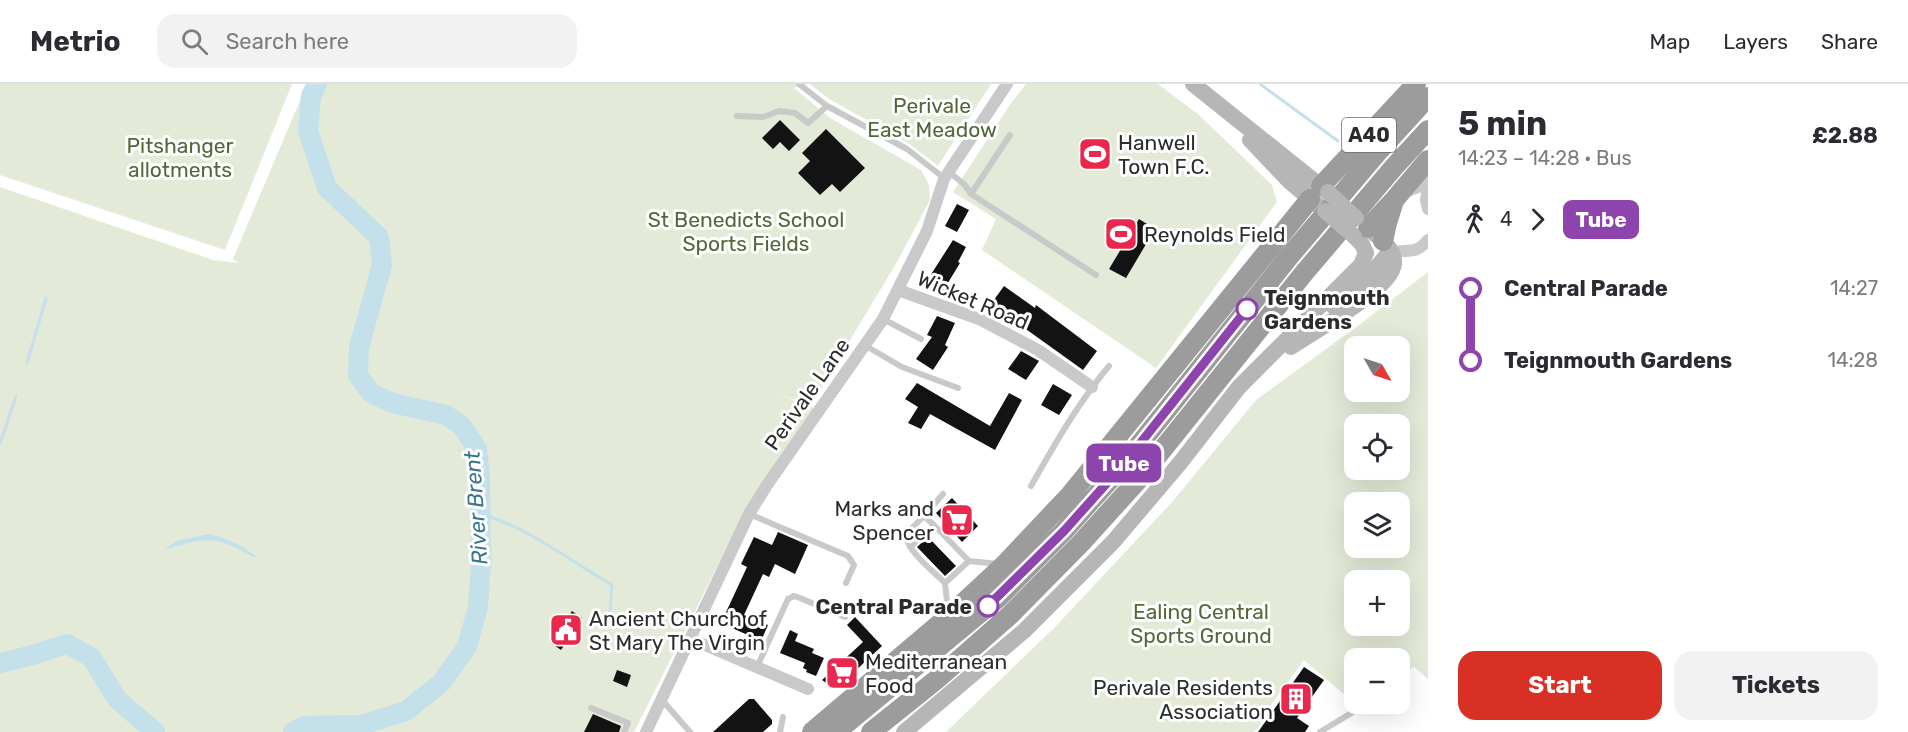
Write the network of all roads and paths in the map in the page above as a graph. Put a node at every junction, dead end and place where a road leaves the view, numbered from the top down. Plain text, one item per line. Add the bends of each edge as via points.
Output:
1 (800, 84) edge
2 (1007, 84) edge
3 (1193, 84) edge
4 (1416, 84) edge
5 (1428, 97) edge
6 (827, 105) junction
7 (737, 116) dead end
8 (1428, 130) edge
9 (1010, 135) dead end
10 (1428, 160) edge
11 (946, 175) junction
12 (1428, 181) edge
13 (1428, 187) edge
14 (971, 194) junction
15 (1319, 195) junction
16 (1395, 199) junction
17 (1428, 209) edge
18 (1361, 232) junction
19 (1428, 240) edge
20 (1388, 247) junction
21 (1096, 275) dead end
22 (898, 290) junction
23 (883, 319) junction
24 (1293, 334) junction
25 (921, 339) dead end
26 (866, 346) junction
27 (1109, 366) dead end
28 (1260, 367) junction
29 (1092, 387) junction
30 (958, 388) dead end
31 (1031, 486) dead end
32 (943, 494) dead end
33 (749, 514) junction
34 (924, 516) junction
35 (934, 525) junction
36 (910, 547) junction
37 (969, 561) junction
38 (1004, 565) junction
39 (846, 583) dead end
40 (945, 583) junction
41 (949, 616) junction
42 (845, 617) dead end
43 (691, 639) junction
44 (757, 668) junction
45 (808, 689) dead end
46 (662, 700) junction
47 (591, 708) dead end
48 (1350, 714) edge
49 (783, 717) dead end
50 (624, 732) edge
51 (646, 732) edge
52 (690, 732) edge
53 (780, 732) edge
54 (812, 732) edge
55 (836, 732) edge
56 (872, 732) edge
57 (904, 732) edge
58 (1320, 732) edge

1 - 6 lane
2 - 11 street, Perivale Lane
3 - 15 main road
4 - 15 highway, A40
5 - 55 highway, A40 via 1288,258 1123,465 1064,531 998,598
6 - 7 lane via 808,123 795,113 779,111 763,117
6 - 11 lane via 907,148
8 - 56 highway, A40 via 1304,273 1138,480 1081,543 1010,615
9 - 14 lane
10 - 16 highway, A40
11 - 14 lane via 965,184
11 - 22 street, Perivale Lane via 927,231
12 - 16 street
13 - 17 street
14 - 21 lane
15 - 18 main road, bridge
15 - 38 highway, A40 via 1070,495
16 - 18 highway, A40
16 - 20 highway, A40 via 1386,223
18 - 20 main road
18 - 24 main road via 1366,253 1361,265
19 - 20 street via 1410,252
20 - 24 main road via 1388,255 1354,290
20 - 28 main road via 1394,265 1379,287
22 - 23 street, Perivale Lane
22 - 29 street, Wicket Road via 979,319 1038,350
23 - 25 lane
23 - 26 street, Perivale Lane
24 - 28 main road
26 - 30 lane via 902,367
26 - 33 street, Perivale Lane
27 - 29 lane
28 - 57 main road via 1239,387 1113,542 1024,631
29 - 31 lane
32 - 34 lane
33 - 39 lane via 848,556 854,566
33 - 43 street, Perivale Lane
34 - 35 lane
34 - 36 lane via 905,535
35 - 36 lane
35 - 37 lane
36 - 40 lane
37 - 38 lane
37 - 40 lane
38 - 41 highway, A40
40 - 41 lane
41 - 54 highway, A40
42 - 44 lane via 794,596 788,599
43 - 44 street
43 - 46 street, Perivale Lane
44 - 45 street
46 - 51 street, Perivale Lane
46 - 52 lane
47 - 50 lane via 628,723
48 - 58 lane
49 - 53 lane

